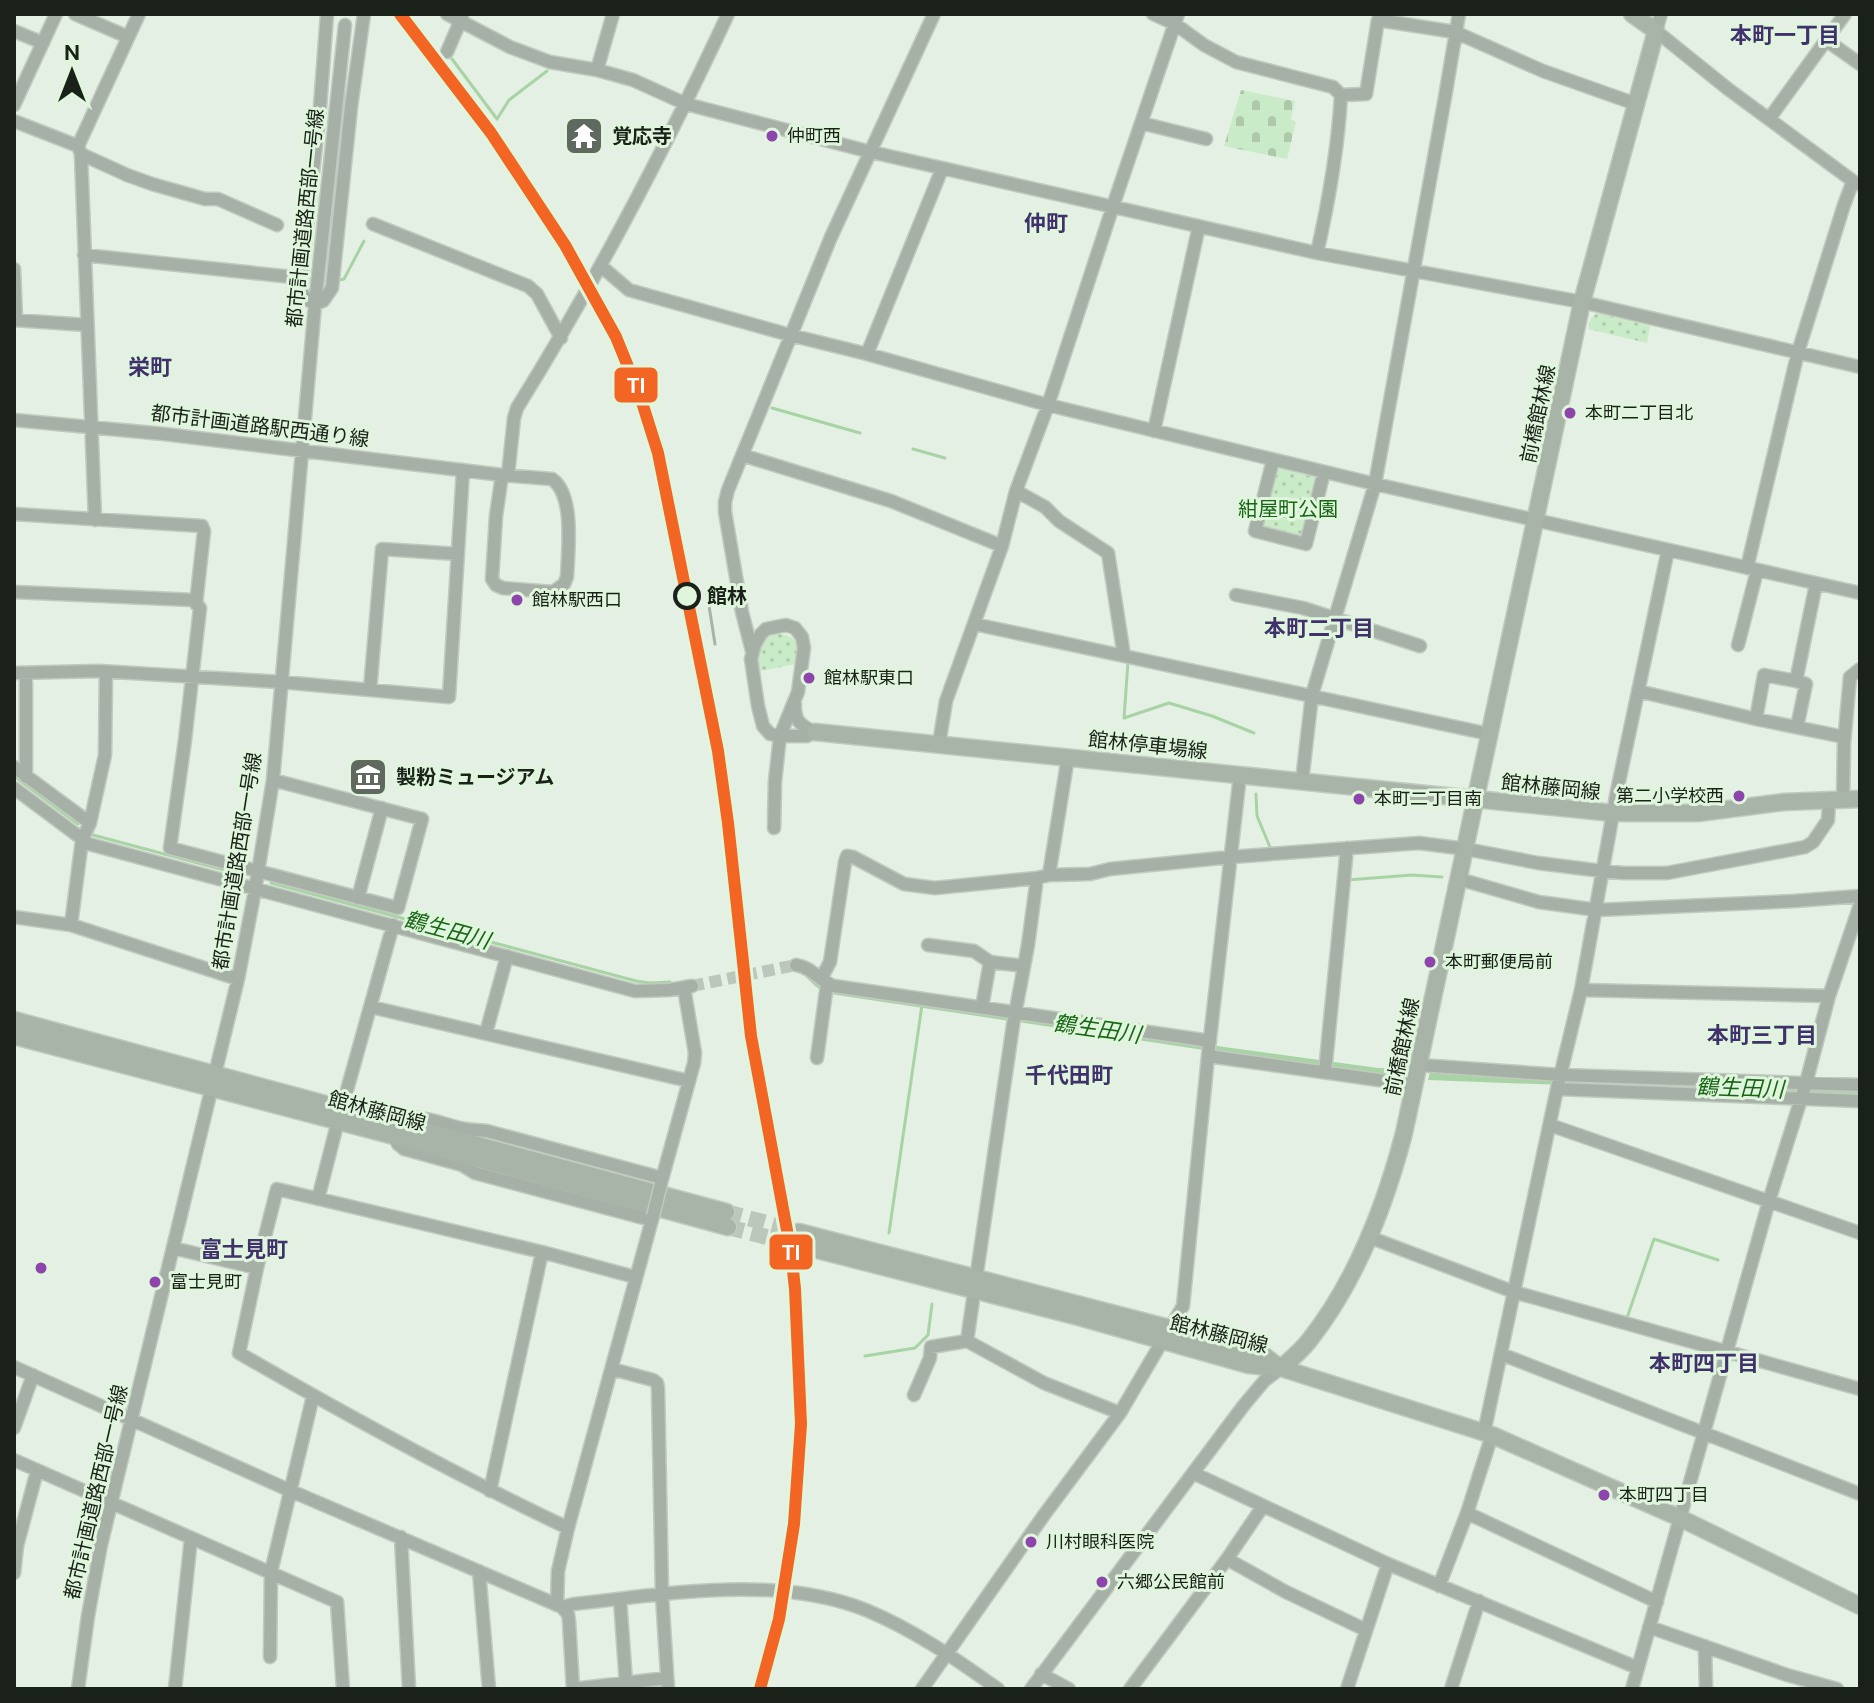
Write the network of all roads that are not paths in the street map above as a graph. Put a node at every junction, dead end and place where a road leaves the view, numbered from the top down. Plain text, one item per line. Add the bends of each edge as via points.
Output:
1 (56, 14) edge
2 (75, 14) edge
3 (139, 14) edge
4 (327, 14) edge
5 (364, 14) edge
6 (447, 14) edge
7 (613, 14) edge
8 (728, 14) edge
9 (934, 14) edge
10 (1153, 14) edge
11 (1459, 14) edge
12 (1632, 14) edge
13 (1661, 14) edge
14 (1845, 14) edge
15 (462, 18) edge
16 (1176, 19) edge
17 (345, 25) dead end
18 (14, 31) edge
19 (1656, 31) junction
20 (1455, 32) junction
21 (128, 37) junction
22 (1826, 40) junction
23 (43, 43) junction
24 (447, 52) dead end
25 (1860, 64) edge
26 (597, 70) junction
27 (1341, 95) junction
28 (686, 104) junction
29 (1636, 104) junction
30 (14, 105) edge
31 (1769, 119) junction
32 (14, 121) edge
33 (1141, 123) junction
34 (1206, 139) dead end
35 (79, 150) junction
36 (871, 152) junction
37 (942, 169) junction
38 (1857, 183) edge
39 (1113, 206) junction
40 (373, 224) dead end
41 (277, 225) dead end
42 (1199, 226) junction
43 (1317, 253) junction
44 (84, 255) junction
45 (601, 266) junction
46 (14, 269) edge
47 (1414, 271) junction
48 (302, 278) junction
49 (1582, 302) junction
50 (315, 304) junction
51 (15, 320) edge
52 (87, 325) junction
53 (790, 335) junction
54 (561, 338) junction
55 (1798, 352) junction
56 (867, 354) junction
57 (1860, 367) edge
58 (1048, 405) junction
59 (14, 420) edge
60 (92, 426) junction
61 (1154, 431) junction
62 (303, 450) junction
63 (742, 455) junction
64 (1273, 460) junction
65 (463, 470) junction
66 (1324, 472) junction
67 (505, 475) junction
68 (1375, 484) junction
69 (1016, 491) junction
70 (14, 514) edge
71 (1535, 519) junction
72 (95, 520) junction
73 (1002, 546) junction
74 (1668, 550) junction
75 (458, 554) junction
76 (1752, 570) junction
77 (1816, 584) junction
78 (14, 592) edge
79 (1860, 593) edge
80 (1236, 595) dead end
81 (741, 600) junction
82 (196, 604) junction
83 (1335, 618) junction
84 (974, 624) junction
85 (766, 629) junction
86 (1738, 645) dead end
87 (1420, 646) dead end
88 (752, 651) junction
89 (1124, 656) junction
90 (1860, 669) edge
91 (106, 672) junction
92 (20, 673) edge
93 (192, 677) junction
94 (1796, 681) junction
95 (281, 682) junction
96 (370, 690) junction
97 (1638, 691) junction
98 (1312, 695) junction
99 (795, 701) junction
100 (1756, 719) junction
101 (1797, 727) junction
102 (815, 732) junction
103 (1489, 734) junction
104 (780, 736) junction
105 (1844, 737) junction
106 (939, 744) junction
107 (1068, 757) junction
108 (14, 767) edge
109 (1240, 775) junction
110 (26, 777) junction
111 (273, 780) junction
112 (1302, 781) junction
113 (14, 788) edge
114 (1476, 799) junction
115 (1844, 799) edge
116 (382, 808) junction
117 (1613, 813) junction
118 (90, 823) junction
119 (774, 828) dead end
120 (82, 840) junction
121 (1347, 848) junction
122 (1466, 849) junction
123 (1231, 857) junction
124 (259, 870) junction
125 (1602, 871) junction
126 (1043, 876) junction
127 (1459, 879) junction
128 (255, 890) junction
129 (1860, 896) edge
130 (358, 898) junction
131 (1860, 905) edge
132 (1597, 910) junction
133 (14, 917) edge
134 (71, 925) junction
135 (393, 925) junction
136 (928, 945) dead end
137 (507, 956) junction
138 (990, 962) junction
139 (796, 965) dead end
140 (1024, 966) junction
141 (238, 979) junction
142 (825, 986) junction
143 (1581, 990) junction
144 (1829, 996) junction
145 (371, 1007) junction
146 (982, 1007) junction
147 (1014, 1016) junction
148 (14, 1020) edge
149 (486, 1033) junction
150 (14, 1036) edge
151 (1209, 1048) junction
152 (817, 1058) dead end
153 (1419, 1065) junction
154 (1325, 1067) junction
155 (689, 1081) junction
156 (214, 1082) junction
157 (1559, 1082) junction
158 (1414, 1085) junction
159 (1860, 1085) edge
160 (1803, 1091) junction
161 (1860, 1101) edge
162 (340, 1115) junction
163 (1550, 1125) junction
164 (394, 1129) junction
165 (662, 1181) junction
166 (318, 1199) junction
167 (1769, 1201) junction
168 (652, 1218) junction
169 (727, 1219) tunnel mouth
170 (1860, 1233) edge
171 (1369, 1237) junction
172 (800, 1239) tunnel mouth
173 (173, 1248) junction
174 (542, 1252) junction
175 (257, 1268) junction
176 (635, 1277) junction
177 (976, 1284) junction
178 (1514, 1292) junction
179 (1168, 1335) junction
180 (967, 1341) junction
181 (1727, 1351) junction
182 (1501, 1354) junction
183 (14, 1367) edge
184 (1281, 1368) junction
185 (612, 1369) junction
186 (33, 1375) junction
187 (1860, 1389) edge
188 (914, 1395) dead end
189 (313, 1396) junction
190 (1120, 1413) junction
191 (132, 1420) junction
192 (14, 1428) edge
193 (1704, 1432) junction
194 (1488, 1434) junction
195 (14, 1460) edge
196 (37, 1471) junction
197 (1193, 1473) junction
198 (291, 1491) junction
199 (490, 1491) junction
200 (1860, 1494) edge
201 (111, 1502) junction
202 (1263, 1506) junction
203 (1467, 1513) junction
204 (1680, 1518) junction
205 (568, 1528) junction
206 (401, 1537) junction
207 (191, 1538) junction
208 (1227, 1559) junction
209 (1388, 1564) junction
210 (479, 1571) junction
211 (271, 1572) junction
212 (14, 1573) edge
213 (1439, 1586) junction
214 (662, 1595) junction
215 (620, 1599) junction
216 (1479, 1601) junction
217 (1657, 1602) junction
218 (559, 1606) junction
219 (1860, 1606) edge
220 (1649, 1627) junction
221 (1366, 1630) junction
222 (1705, 1646) junction
223 (947, 1652) junction
224 (270, 1657) dead end
225 (1638, 1668) junction
226 (1041, 1674) junction
227 (626, 1683) junction
228 (668, 1683) edge
229 (78, 1689) edge
230 (175, 1689) edge
231 (343, 1689) edge
232 (409, 1689) edge
233 (489, 1689) edge
234 (573, 1689) edge
235 (922, 1689) edge
236 (998, 1689) edge
237 (1031, 1689) edge
238 (1069, 1689) edge
239 (1130, 1689) edge
240 (1347, 1689) edge
241 (1451, 1689) edge
242 (1632, 1689) edge
243 (1706, 1689) edge
244 (1837, 1689) edge

1 - 23 street
2 - 21 street
3 - 21 street
4 - 48 street
5 - 50 street via 332,288
6 - 15 street
7 - 26 street
8 - 28 street
9 - 36 street
10 - 16 street
11 - 20 street
12 - 19 main road
13 - 19 street
14 - 22 street
15 - 24 street
15 - 26 street via 510,47 550,62
16 - 27 street via 1204,45 1236,62 1333,87
16 - 33 street
17 - 50 street, 都市計画道路西部一号線
18 - 23 street
19 - 29 main road, 前橋館林線
19 - 31 street
20 - 27 street via 1378,20 1366,94
20 - 29 street
20 - 47 street
21 - 35 street
22 - 25 street
22 - 31 street
23 - 30 street
26 - 28 street
27 - 43 street via 1331,191
28 - 36 street
28 - 45 street
29 - 49 main road, 前橋館林線
31 - 38 street
32 - 35 street
33 - 34 street
33 - 39 street
35 - 41 street via 127,175 218,199
35 - 44 street
36 - 37 street
36 - 53 street
37 - 39 street
37 - 56 street
38 - 55 street via 1844,205
39 - 42 street
39 - 58 street
40 - 54 street via 528,286
42 - 43 street
42 - 61 street
43 - 47 street
44 - 48 street
44 - 52 street
45 - 53 street via 629,290
45 - 54 street
46 - 51 street
47 - 49 street
47 - 68 street
48 - 50 street via 301,291
49 - 55 street
49 - 71 main road, 前橋館林線
50 - 62 street, 都市計画道路西部一号線
51 - 52 street
52 - 60 street
53 - 56 street
53 - 63 street
54 - 67 street via 517,408
55 - 57 street
55 - 76 street
56 - 58 street
58 - 61 street
58 - 69 street
59 - 60 street, 都市計画道路駅西通り線
60 - 62 street, 都市計画道路駅西通り線
60 - 72 street
61 - 64 street
62 - 65 street, 都市計画道路駅西通り線
62 - 95 street, 都市計画道路西部一号線
63 - 73 street via 891,501
63 - 81 street via 725,502
64 - 66 street
64 - 66 street via 1255,531 1306,544
65 - 67 street, 都市計画道路駅西通り線
65 - 75 street
66 - 68 street
67 - 67 street via 552,479 561,488 569,524 567,577 553,592 503,588 492,579
68 - 71 street
68 - 83 street
69 - 73 street
69 - 89 street via 1108,553
70 - 72 street
71 - 74 street
71 - 103 main road, 前橋館林線
72 - 82 street via 202,526
73 - 84 street
74 - 76 street
74 - 97 street
75 - 96 street via 382,549
75 - 96 street via 449,697
76 - 77 street
76 - 86 street
77 - 79 street
77 - 94 street
78 - 82 street
80 - 83 street
81 - 85 street
81 - 88 street
82 - 93 street via 200,608
83 - 87 street
83 - 98 street
84 - 89 street
84 - 106 street via 946,701
85 - 88 street
85 - 99 street via 791,626 802,637 803,665
88 - 104 street via 763,726
89 - 98 street
90 - 105 street via 1850,677
91 - 92 street
91 - 93 street
91 - 118 street via 105,755
92 - 110 street
93 - 95 street
93 - 124 street via 170,848
94 - 100 street via 1764,675
94 - 101 street via 1806,684
95 - 96 street
95 - 111 street, 都市計画道路西部一号線
97 - 100 street
97 - 117 street
98 - 103 street
98 - 112 street
99 - 102 street via 797,720
99 - 104 street
100 - 101 street
101 - 105 street
102 - 104 street
102 - 106 main road, 館林停車場線
103 - 114 main road, 前橋館林線
104 - 119 street
105 - 115 street
106 - 107 main road, 館林停車場線
107 - 109 main road, 館林停車場線
107 - 126 street
108 - 110 street
109 - 112 main road, 館林停車場線
109 - 123 street
110 - 118 street
111 - 116 street
111 - 124 street, 都市計画道路西部一号線
112 - 114 main road, 館林停車場線
113 - 120 street
114 - 117 main road, 館林藤岡線
114 - 122 main road, 前橋館林線
115 - 117 main road, 館林藤岡線 via 1698,813
115 - 125 street via 1805,847 1667,873
116 - 130 street
116 - 130 street via 422,819 398,908
117 - 125 street
118 - 120 street
120 - 128 street
120 - 134 street
121 - 122 street via 1419,843
121 - 123 street
121 - 154 street
122 - 125 street
122 - 127 main road, 前橋館林線
123 - 126 street
123 - 151 street
124 - 128 street, 都市計画道路西部一号線
124 - 130 street
125 - 132 street
126 - 140 street
126 - 142 street via 935,888 904,884 847,856
127 - 132 street via 1539,902
127 - 153 main road, 前橋館林線
128 - 135 street
128 - 141 street, 都市計画道路西部一号線
129 - 132 street
131 - 144 street
132 - 143 street
133 - 134 street
134 - 141 street
135 - 137 street
135 - 145 street
136 - 138 street via 974,951
137 - 149 street
137 - 155 street via 635,991 688,987 695,1053
138 - 140 street
138 - 146 street
139 - 142 street via 808,968
140 - 147 street
141 - 156 street, 都市計画道路西部一号線
142 - 146 street
142 - 152 street
143 - 144 street
143 - 157 street
144 - 160 street
145 - 149 street
145 - 162 street
146 - 147 street
147 - 151 street
147 - 177 street
148 - 156 main road, 館林藤岡線
149 - 155 street
150 - 156 main road, 館林藤岡線
151 - 154 street
151 - 179 street via 1183,1306
153 - 157 street
153 - 158 main road, 前橋館林線
154 - 158 street
155 - 165 street
156 - 162 main road, 館林藤岡線
156 - 173 street, 都市計画道路西部一号線
157 - 160 street
157 - 163 street
158 - 171 main road, 前橋館林線 via 1394,1170
159 - 160 street
160 - 161 street
160 - 167 street
162 - 164 main road, 館林藤岡線
162 - 166 street
163 - 167 street
163 - 178 street
164 - 165 street via 409,1117 419,1117
164 - 168 street via 404,1149 475,1173
164 - 169 main road, 館林藤岡線
165 - 168 street, bridge
166 - 174 street
166 - 175 street via 277,1189
167 - 170 street
167 - 181 street
168 - 176 street
171 - 178 street
171 - 184 main road, 前橋館林線 via 1337,1301
172 - 177 main road, 館林藤岡線
173 - 175 street
173 - 191 street, 都市計画道路西部一号線
174 - 176 street
174 - 199 street
175 - 189 street via 239,1353
176 - 185 street
177 - 179 main road, 館林藤岡線
177 - 180 street
178 - 181 street
178 - 182 street
179 - 184 main road, 館林藤岡線 via 1249,1365
179 - 190 street
180 - 188 street via 931,1347
180 - 190 street via 1044,1383
181 - 187 street
181 - 193 street
182 - 193 street
182 - 194 street
183 - 186 street
184 - 194 main road
184 - 197 street via 1244,1405
185 - 205 street
185 - 214 street via 657,1383
186 - 191 street
186 - 192 street
189 - 198 street
189 - 199 street
190 - 223 street
191 - 198 street
191 - 201 street, 都市計画道路西部一号線
193 - 200 street
193 - 204 street
194 - 203 street
194 - 204 main road
195 - 196 street
196 - 201 street
196 - 212 street
197 - 202 street
197 - 226 street
198 - 206 street
198 - 211 street
199 - 205 street
201 - 207 street
201 - 229 street, 都市計画道路西部一号線
202 - 208 street
202 - 209 street
203 - 213 street
203 - 217 street
204 - 217 street
204 - 219 main road
205 - 218 street via 558,1571
206 - 210 street
206 - 232 street
207 - 211 street
207 - 230 street
208 - 221 street
208 - 239 street
209 - 213 street
209 - 221 street
210 - 218 street
210 - 233 street
211 - 224 street
211 - 231 street via 337,1602
213 - 216 street
214 - 215 street
214 - 223 street via 738,1589 811,1595 864,1609
214 - 228 street
215 - 218 street
215 - 227 street
216 - 225 street
216 - 241 street
217 - 220 street
218 - 234 street via 568,1614
220 - 222 street
220 - 225 street
221 - 240 street
222 - 243 street
222 - 244 street
223 - 235 street
223 - 236 street
225 - 242 street
226 - 237 street
226 - 238 street
227 - 228 street
227 - 234 street

